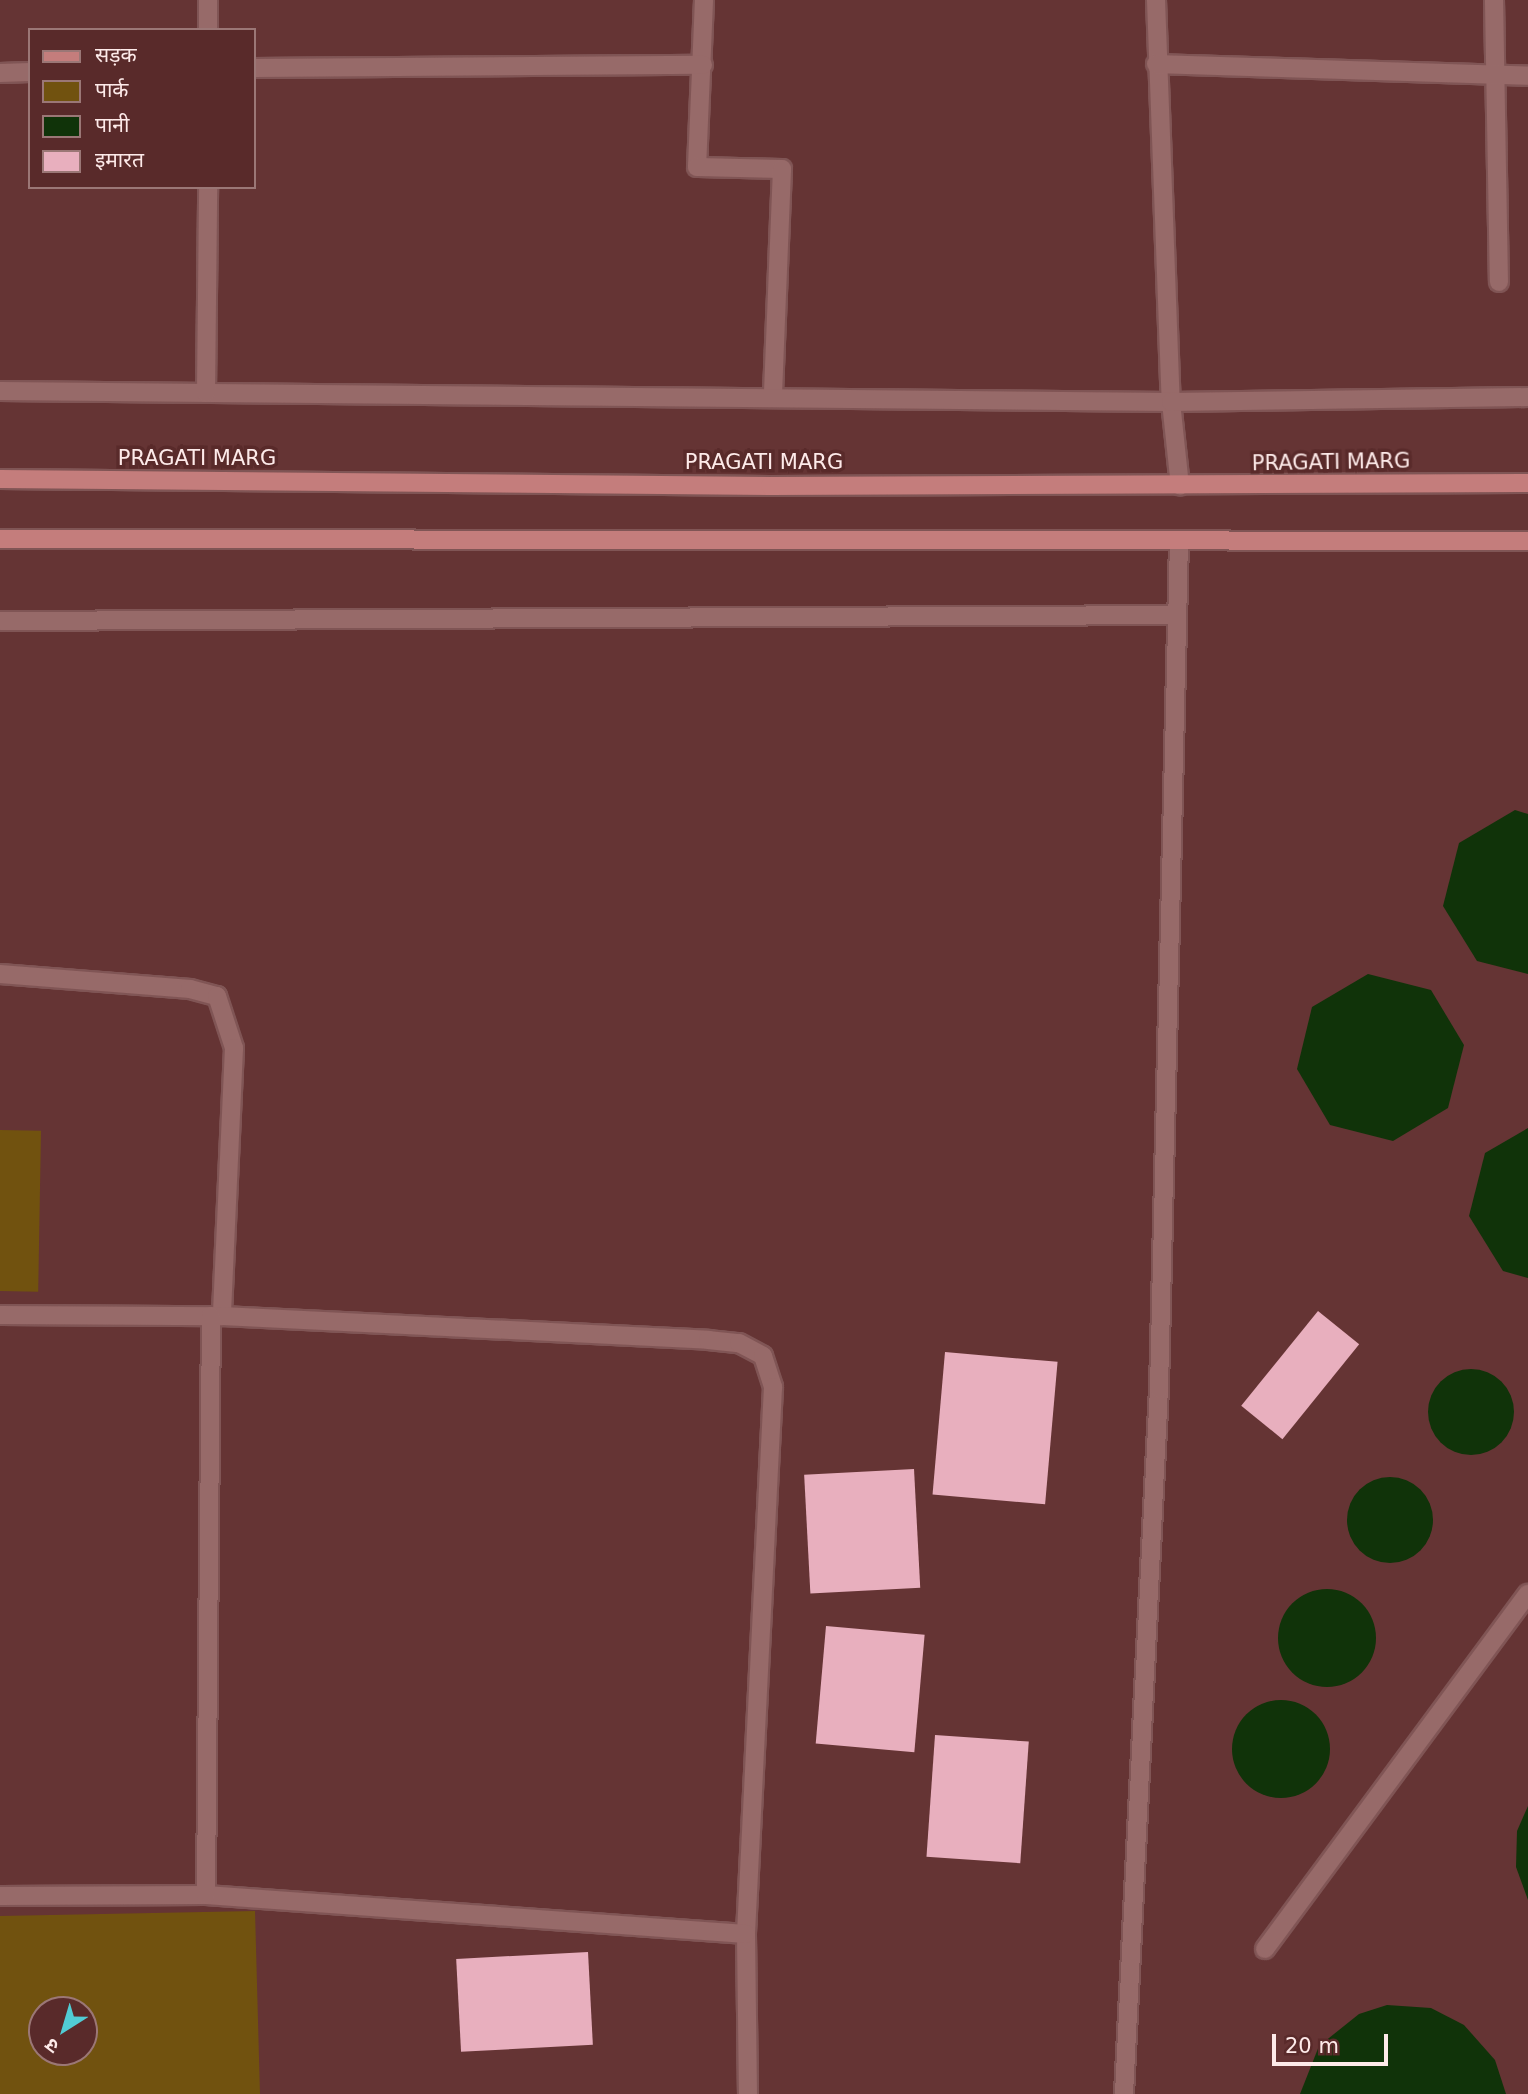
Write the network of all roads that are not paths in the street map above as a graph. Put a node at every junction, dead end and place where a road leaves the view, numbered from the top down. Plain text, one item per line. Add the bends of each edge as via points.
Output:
1 (208, 0) edge
2 (704, 0) edge
3 (1156, 0) edge
4 (1494, 0) edge
5 (208, 28) edge
6 (1156, 64) junction
7 (704, 65) junction
8 (256, 68) edge
9 (28, 72) edge
10 (0, 73) edge
11 (1495, 75) junction
12 (1528, 76) edge
13 (208, 189) edge
14 (1499, 282) dead end
15 (0, 391) edge
16 (206, 393) junction
17 (1528, 397) edge
18 (773, 398) junction
19 (1171, 402) junction
20 (0, 479) edge
21 (1528, 483) edge
22 (1180, 486) junction
23 (0, 539) edge
24 (1179, 541) junction
25 (1528, 541) edge
26 (1175, 615) junction
27 (0, 621) edge
28 (0, 974) edge
29 (0, 1315) edge
30 (216, 1316) junction
31 (1528, 1594) edge
32 (206, 1895) junction
33 (0, 1896) edge
34 (746, 1934) junction
35 (1265, 1949) dead end
36 (748, 2094) edge
37 (1124, 2094) edge

1 - 5 street
2 - 7 street
3 - 6 street
4 - 11 street
6 - 11 street
6 - 19 street
7 - 8 street
7 - 18 street via 697,167 782,169
9 - 10 street
11 - 12 street
11 - 14 street
13 - 16 street
15 - 16 street
16 - 18 street
17 - 19 street
18 - 19 street
19 - 22 street
20 - 22 main road, PRAGATI MARG
21 - 22 main road, PRAGATI MARG
23 - 24 main road
24 - 25 main road
24 - 26 street
26 - 27 street
26 - 37 street via 1159,1389
28 - 30 street via 190,989 217,996 234,1048
29 - 30 street
30 - 32 street
30 - 34 street via 708,1340 739,1343 763,1356 774,1387
31 - 35 street
32 - 33 street
32 - 34 street
34 - 36 street

